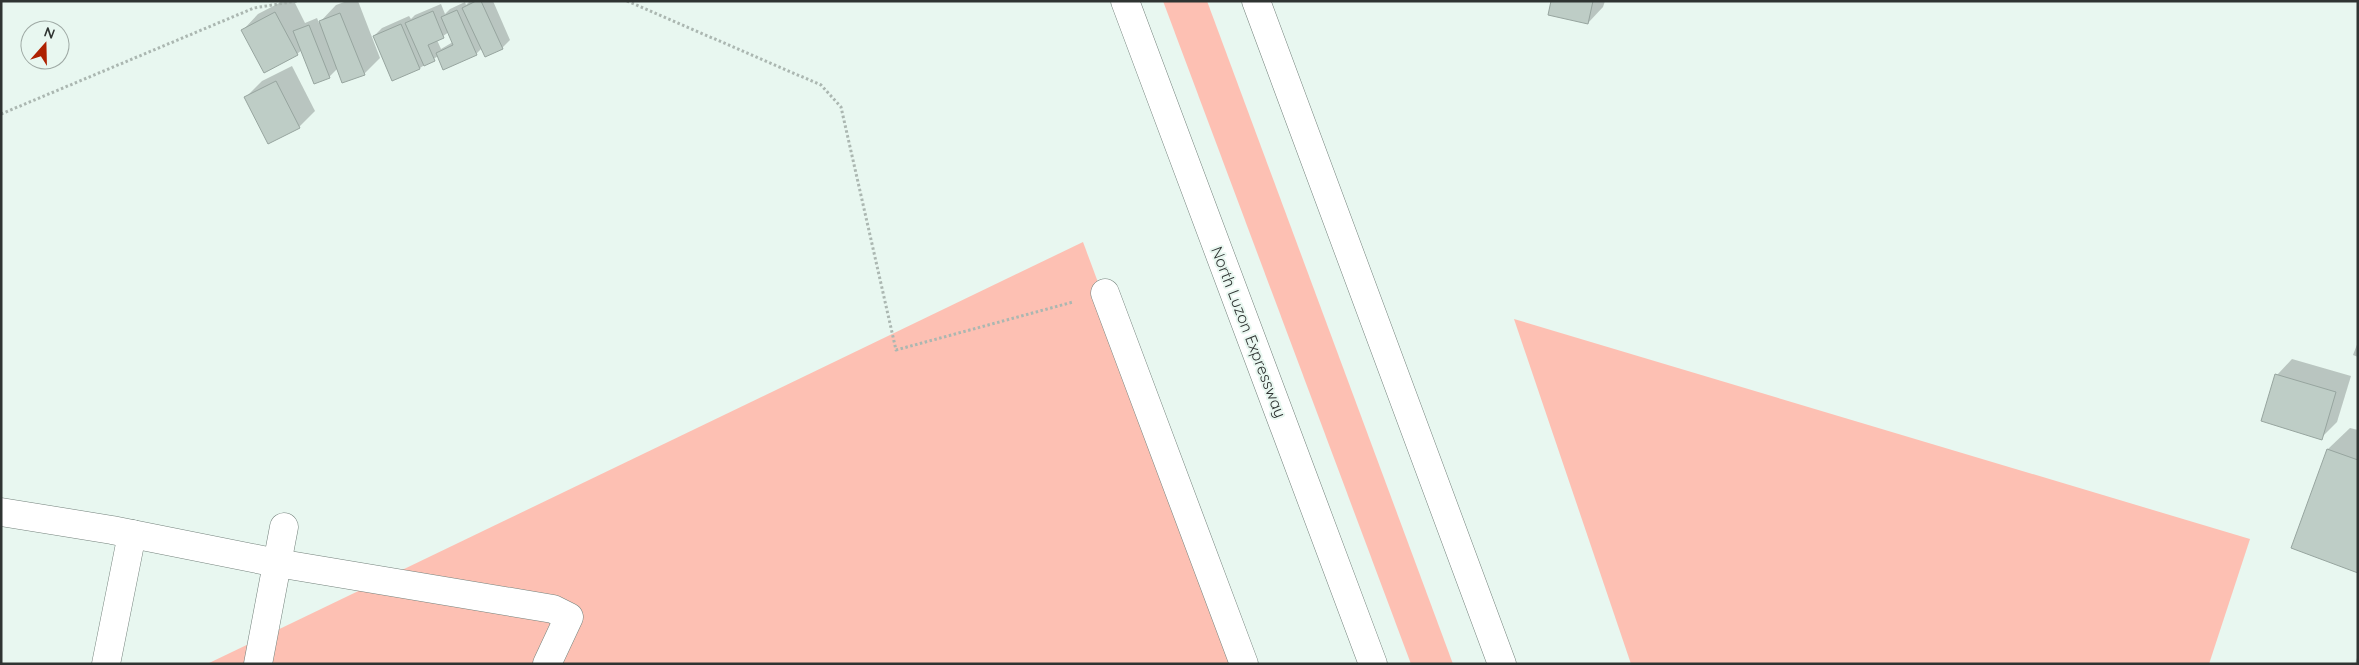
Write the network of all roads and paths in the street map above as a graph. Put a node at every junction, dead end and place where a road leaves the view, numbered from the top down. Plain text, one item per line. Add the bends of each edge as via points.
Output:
1 (297, 1) edge
2 (627, 1) edge
3 (1125, 1) edge
4 (1256, 1) edge
5 (1, 114) edge
6 (1104, 293) joint
7 (1, 512) edge
8 (284, 527) dead end
9 (132, 534) junction
10 (277, 563) junction
11 (106, 664) edge
12 (258, 664) edge
13 (547, 664) edge
14 (1244, 664) edge
15 (1373, 664) edge
16 (1502, 664) edge

1 - 5 path via 254,8
2 - 6 path via 822,86 841,107 896,350
3 - 15 main road, North Luzon Expressway
4 - 16 main road
6 - 14 main road
7 - 9 main road
8 - 10 main road
9 - 10 main road
9 - 11 main road
10 - 12 main road
10 - 13 main road via 562,612 569,617 568,622

